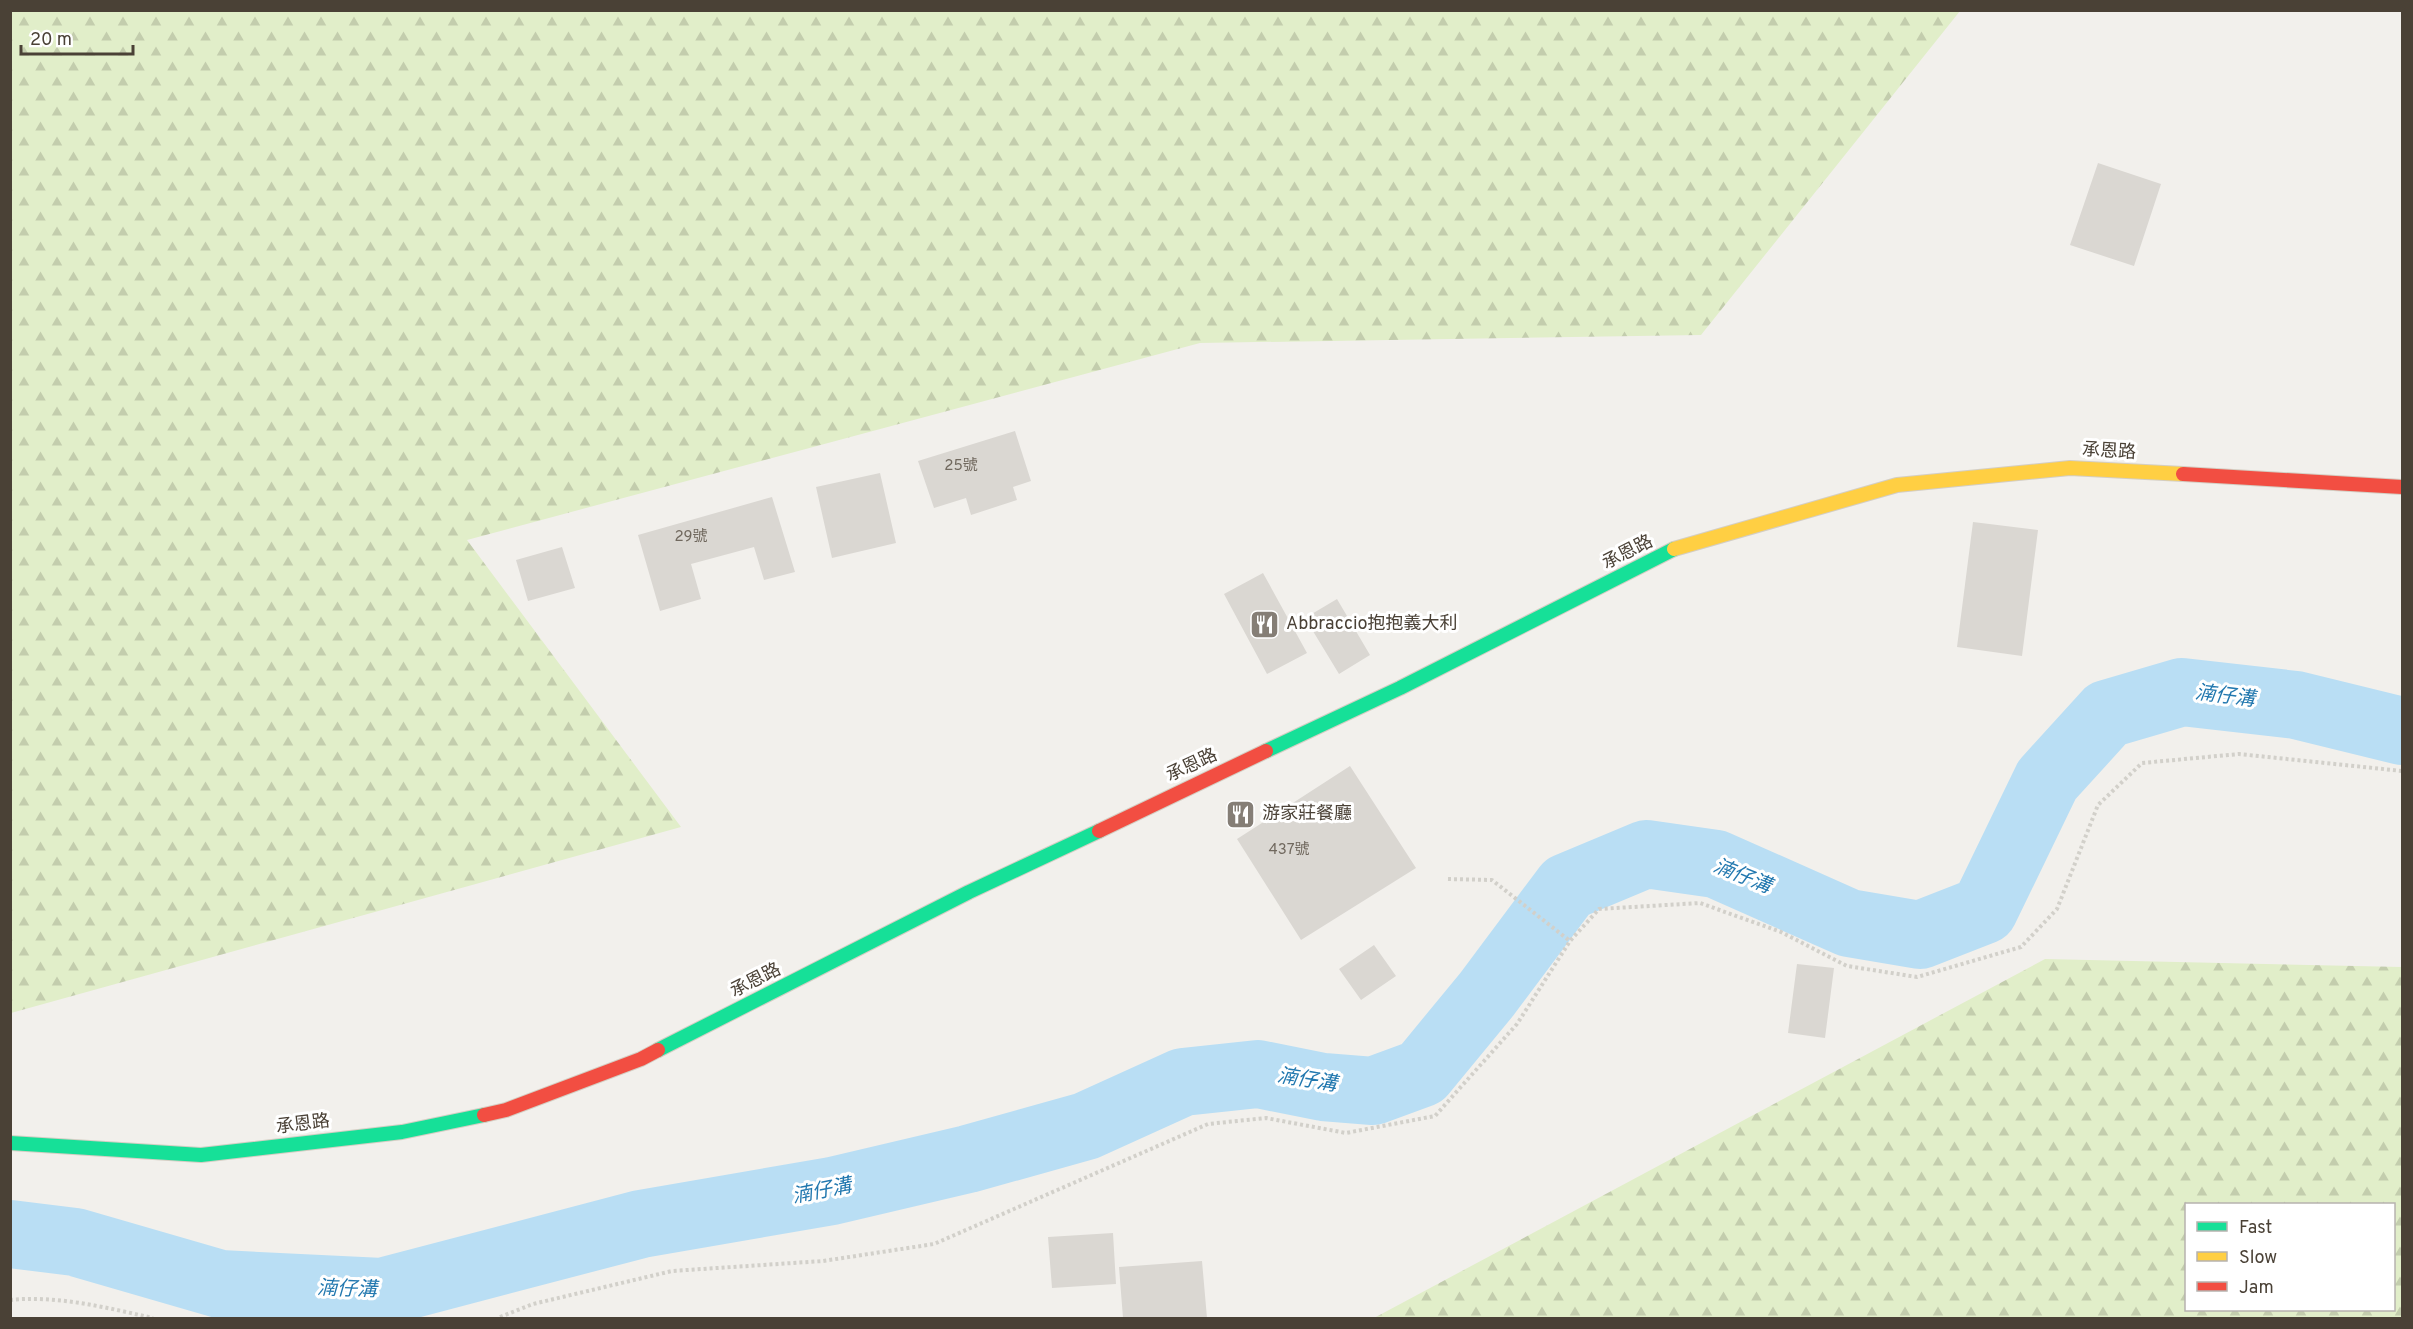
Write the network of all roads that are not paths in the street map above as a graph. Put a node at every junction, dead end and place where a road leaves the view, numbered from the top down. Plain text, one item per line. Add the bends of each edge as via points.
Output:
1 (2403, 487) edge
2 (10, 1143) edge

1 - 2 street, 承恩路 via 2070,468 1897,485 1672,550 1400,688 969,892 641,1059 506,1110 402,1132 201,1155

